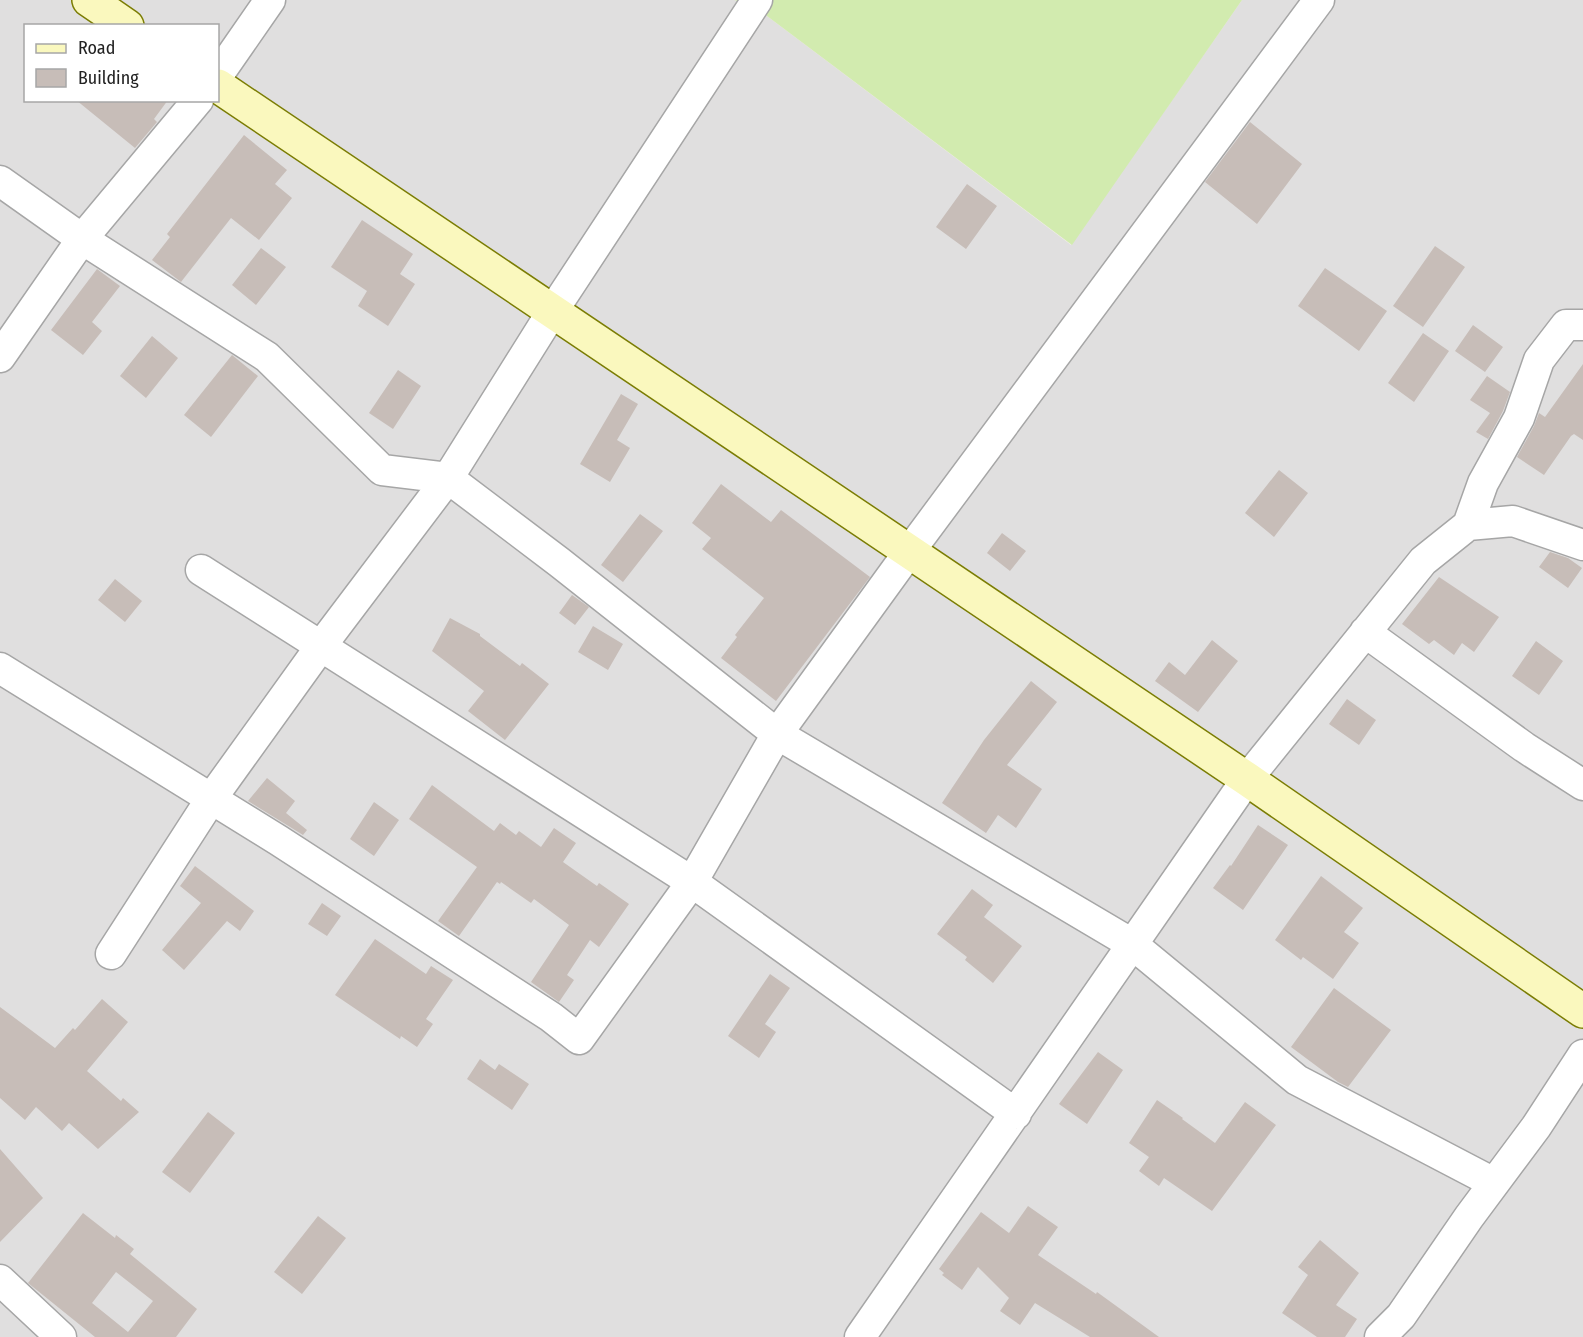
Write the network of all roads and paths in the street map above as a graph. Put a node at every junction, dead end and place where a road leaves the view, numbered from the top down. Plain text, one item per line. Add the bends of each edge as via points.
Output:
1 (89, 0) edge
2 (270, 0) edge
3 (757, 0) edge
4 (1319, 0) edge
5 (124, 24) edge
6 (219, 74) edge
7 (219, 88) edge
8 (196, 102) edge
9 (0, 181) edge
10 (82, 239) junction
11 (552, 312) junction
12 (1583, 325) edge
13 (0, 357) edge
14 (448, 478) junction
15 (1468, 525) junction
16 (1583, 545) edge
17 (909, 552) junction
18 (201, 570) dead end
19 (1365, 632) junction
20 (321, 646) junction
21 (0, 668) edge
22 (777, 734) junction
23 (1247, 780) junction
24 (1583, 785) edge
25 (211, 799) junction
26 (692, 882) junction
27 (1132, 944) junction
28 (111, 954) dead end
29 (1583, 1011) edge
30 (1583, 1055) edge
31 (1016, 1114) junction
32 (1494, 1183) junction
33 (0, 1280) edge
34 (877, 1325) edge
35 (61, 1337) edge
36 (860, 1337) edge
37 (1380, 1337) edge

1 - 5 street
2 - 6 street
3 - 11 street
4 - 17 street
7 - 11 street
8 - 10 street
9 - 10 street
10 - 13 street
10 - 14 street via 267,357 382,470
11 - 14 street
11 - 17 street
12 - 15 street via 1566,325 1539,360 1519,418 1483,483
14 - 20 street
14 - 22 street
15 - 16 street via 1513,520
15 - 19 street via 1423,561
17 - 22 street
17 - 23 street
18 - 20 street
19 - 23 street
19 - 24 street
20 - 25 street
20 - 26 street
21 - 25 street
22 - 26 street
22 - 27 street
23 - 27 street
23 - 29 street
25 - 26 street via 551,1017 579,1039
25 - 28 street
26 - 31 street
27 - 31 street
27 - 32 street via 1297,1080
30 - 32 street
31 - 34 street
32 - 37 street via 1401,1316
33 - 35 street
34 - 36 street

